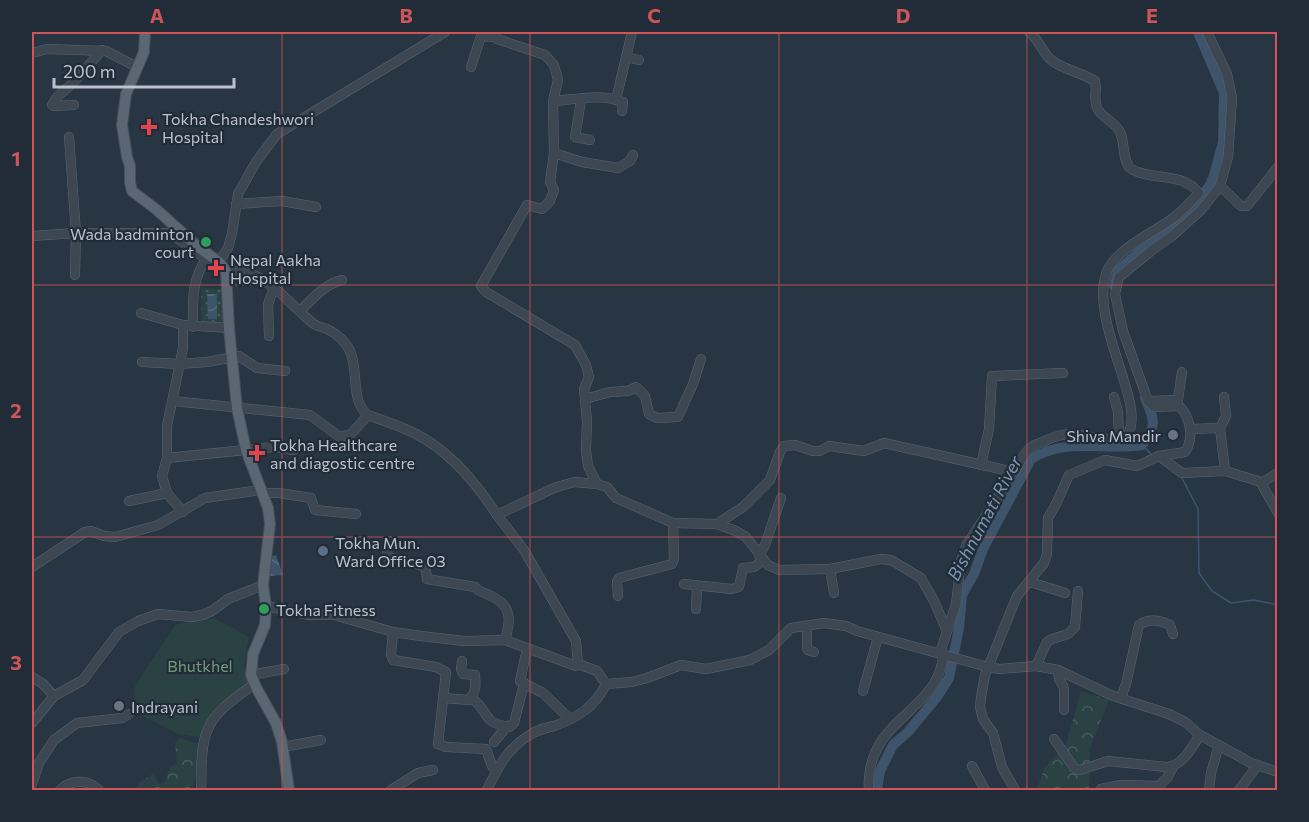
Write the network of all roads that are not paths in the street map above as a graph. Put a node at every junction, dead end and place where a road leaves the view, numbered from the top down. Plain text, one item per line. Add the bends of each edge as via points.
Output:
1 (144, 32) edge
2 (445, 32) edge
3 (632, 32) edge
4 (1029, 32) edge
5 (1208, 32) edge
6 (495, 34) edge
7 (102, 50) junction
8 (32, 53) edge
9 (626, 57) junction
10 (639, 60) dead end
11 (137, 67) junction
12 (471, 68) dead end
13 (581, 100) junction
14 (616, 100) junction
15 (552, 101) junction
16 (74, 105) dead end
17 (622, 111) dead end
18 (69, 136) dead end
19 (590, 140) dead end
20 (554, 153) junction
21 (633, 155) dead end
22 (1278, 167) edge
23 (1220, 186) junction
24 (1204, 197) junction
25 (236, 204) junction
26 (316, 207) dead end
27 (76, 233) junction
28 (32, 236) edge
29 (206, 259) junction
30 (219, 262) junction
31 (226, 271) junction
32 (75, 275) dead end
33 (342, 280) dead end
34 (274, 288) junction
35 (300, 311) junction
36 (141, 312) dead end
37 (183, 325) junction
38 (193, 327) junction
39 (229, 328) junction
40 (269, 336) dead end
41 (232, 357) junction
42 (701, 359) dead end
43 (142, 362) dead end
44 (179, 364) junction
45 (285, 371) dead end
46 (1182, 372) dead end
47 (1063, 373) dead end
48 (1114, 397) dead end
49 (1224, 397) dead end
50 (585, 399) junction
51 (173, 401) junction
52 (1148, 401) junction
53 (237, 408) junction
54 (368, 415) junction
55 (1220, 428) junction
56 (1191, 429) junction
57 (1119, 439) junction
58 (246, 450) junction
59 (294, 450) dead end
60 (1159, 456) junction
61 (167, 458) junction
62 (981, 465) junction
63 (1225, 471) junction
64 (1014, 472) junction
65 (1278, 473) edge
66 (1262, 483) junction
67 (597, 484) junction
68 (261, 491) junction
69 (167, 493) junction
70 (781, 498) dead end
71 (129, 501) dead end
72 (183, 512) junction
73 (1278, 513) edge
74 (357, 514) dead end
75 (497, 515) junction
76 (673, 523) junction
77 (717, 524) junction
78 (387, 551) dead end
79 (761, 557) junction
80 (32, 567) edge
81 (830, 569) junction
82 (1030, 582) junction
83 (684, 584) dead end
84 (263, 585) junction
85 (697, 586) junction
86 (1078, 591) dead end
87 (834, 593) dead end
88 (1065, 593) dead end
89 (618, 596) dead end
90 (266, 606) junction
91 (696, 609) dead end
92 (807, 627) junction
93 (947, 631) junction
94 (393, 632) junction
95 (1173, 634) dead end
96 (878, 637) junction
97 (505, 640) junction
98 (527, 649) junction
99 (814, 652) dead end
100 (943, 654) junction
101 (462, 661) dead end
102 (578, 664) junction
103 (1036, 666) junction
104 (988, 667) junction
105 (284, 669) dead end
106 (1058, 670) junction
107 (32, 677) edge
108 (253, 680) junction
109 (524, 684) junction
110 (606, 684) junction
111 (862, 691) dead end
112 (54, 696) junction
113 (442, 698) junction
114 (471, 698) junction
115 (1121, 698) junction
116 (1064, 710) dead end
117 (129, 714) dead end
118 (570, 719) junction
119 (32, 723) edge
120 (505, 726) junction
121 (1200, 735) junction
122 (1054, 739) dead end
123 (321, 740) dead end
124 (494, 742) dead end
125 (1219, 745) junction
126 (283, 747) junction
127 (1258, 765) junction
128 (972, 766) dead end
129 (1173, 767) junction
130 (497, 769) junction
131 (433, 770) dead end
132 (1278, 772) edge
133 (32, 784) edge
134 (1101, 789) dead end
135 (60, 790) edge
136 (99, 790) edge
137 (201, 790) edge
138 (289, 790) edge
139 (391, 790) edge
140 (487, 790) edge
141 (868, 790) edge
142 (985, 790) edge
143 (1015, 790) edge
144 (1209, 790) edge
145 (1239, 790) edge

1 - 11 main road via 144,52
2 - 25 street via 277,134 256,162
3 - 9 street
4 - 24 street via 1054,62 1095,81 1096,107 1116,125 1132,170 1183,180
5 - 23 street via 1227,74 1232,98 1228,157
6 - 12 street via 481,36
6 - 15 street via 545,55 554,65 558,80
7 - 8 street via 47,49
7 - 11 street
7 - 16 street via 52,105
9 - 10 street
9 - 14 street
11 - 30 main road via 126,94 123,125 132,191
13 - 14 street
13 - 15 street
13 - 19 street via 575,136
14 - 17 street via 623,102
15 - 20 street
18 - 27 street
20 - 21 street via 618,168
20 - 50 street via 550,182 554,190 550,201 542,209 527,205 481,286 575,345 589,377
22 - 23 street via 1247,206 1241,206
23 - 24 street
24 - 52 street via 1201,210 1119,278 1115,294 1118,311
24 - 57 street via 1124,252 1107,271 1103,295 1106,323 1132,418 1127,435
25 - 26 street via 282,201
25 - 30 street via 228,248
27 - 28 street
27 - 29 street via 170,233
27 - 32 street
29 - 30 street
29 - 38 street via 196,274
30 - 31 main road
31 - 34 street via 250,273
31 - 39 main road
33 - 35 street
34 - 35 street
34 - 40 street via 268,304
35 - 54 street via 317,326 340,337 348,347 355,362 359,402
36 - 37 street
37 - 38 street
37 - 44 street
38 - 39 street
39 - 41 main road
41 - 44 street
41 - 45 street via 239,356 257,368
41 - 53 main road
42 - 50 street via 678,417 657,418 650,414 645,396 636,387
43 - 44 street
44 - 51 street
46 - 52 street via 1178,400
47 - 62 street via 992,376 989,429
48 - 57 street
49 - 55 street via 1226,416
50 - 67 street via 588,466
51 - 53 street
51 - 61 street via 167,426
52 - 56 street via 1154,408 1179,406
53 - 54 street via 310,415 340,437 351,434
53 - 58 main road
54 - 75 street via 426,440 467,475
55 - 56 street
55 - 63 street
56 - 60 street via 1188,450
57 - 64 street via 1056,436 1029,448
58 - 59 street
58 - 61 street
58 - 68 main road
60 - 63 street via 1182,473
60 - 82 street via 1137,466 1105,460 1069,475 1048,518 1044,563
61 - 69 street via 162,476
62 - 64 street
62 - 77 street via 884,443 864,451 829,446 813,451 784,446 770,480 752,500
63 - 66 street
64 - 93 street via 966,546
65 - 66 street
66 - 73 street
67 - 75 street via 574,482 554,488
67 - 76 street via 607,487 616,498
68 - 72 street via 205,498
68 - 74 street via 311,498 315,510
68 - 84 main road via 270,524
69 - 71 street
69 - 72 street
70 - 79 street
72 - 80 street via 158,525 115,537 86,532
75 - 102 street via 524,550 576,641
76 - 77 street
76 - 89 street via 672,564 619,578
77 - 79 street via 746,537
78 - 97 street via 388,557 423,566 427,579 475,587 500,600 508,616
79 - 81 street via 778,570
79 - 85 street via 754,567 743,568 739,587
81 - 87 street
81 - 93 street via 891,560 921,578
82 - 88 street
82 - 104 street via 1017,596
83 - 85 street
84 - 90 main road
84 - 112 street via 192,618 158,614 138,621 119,632 83,680
85 - 91 street
86 - 103 street via 1075,627 1047,642
90 - 94 street via 309,615 334,615
90 - 108 main road via 265,625 252,654
92 - 96 street via 833,623
92 - 99 street via 807,648
92 - 110 street via 791,628 769,650 750,660 709,668 681,665 632,682
93 - 100 street
94 - 97 street via 464,641
94 - 113 street via 393,660 446,672
95 - 115 street via 1170,625 1163,622 1139,625
96 - 100 street
96 - 111 street
97 - 98 street
98 - 102 street via 569,665
98 - 109 street via 520,681
100 - 104 street
100 - 141 street via 943,664 930,690 875,753
101 - 114 street via 463,674 475,675
102 - 110 street via 597,671
103 - 104 street
103 - 106 street
104 - 143 street via 981,697 982,719 993,733 1002,767
105 - 108 street
106 - 115 street
106 - 116 street via 1064,688
107 - 112 street
108 - 126 main road via 276,723
108 - 137 street via 210,724 203,744
109 - 118 street via 543,693
109 - 120 street via 514,723
110 - 118 street via 590,708
112 - 119 street
113 - 114 street
113 - 130 street via 438,744 486,749
114 - 120 street via 493,724
115 - 121 street via 1169,714
117 - 133 street via 76,723 54,740 39,763
118 - 130 street via 531,734 514,746
120 - 124 street
121 - 125 street
121 - 129 street
122 - 129 street via 1075,769 1108,761
123 - 126 street
125 - 127 street
125 - 144 street
126 - 138 main road
127 - 132 street
127 - 145 street
128 - 142 street
129 - 134 street via 1159,786
130 - 140 street
131 - 139 street via 418,773
135 - 136 street via 77,782 89,783

